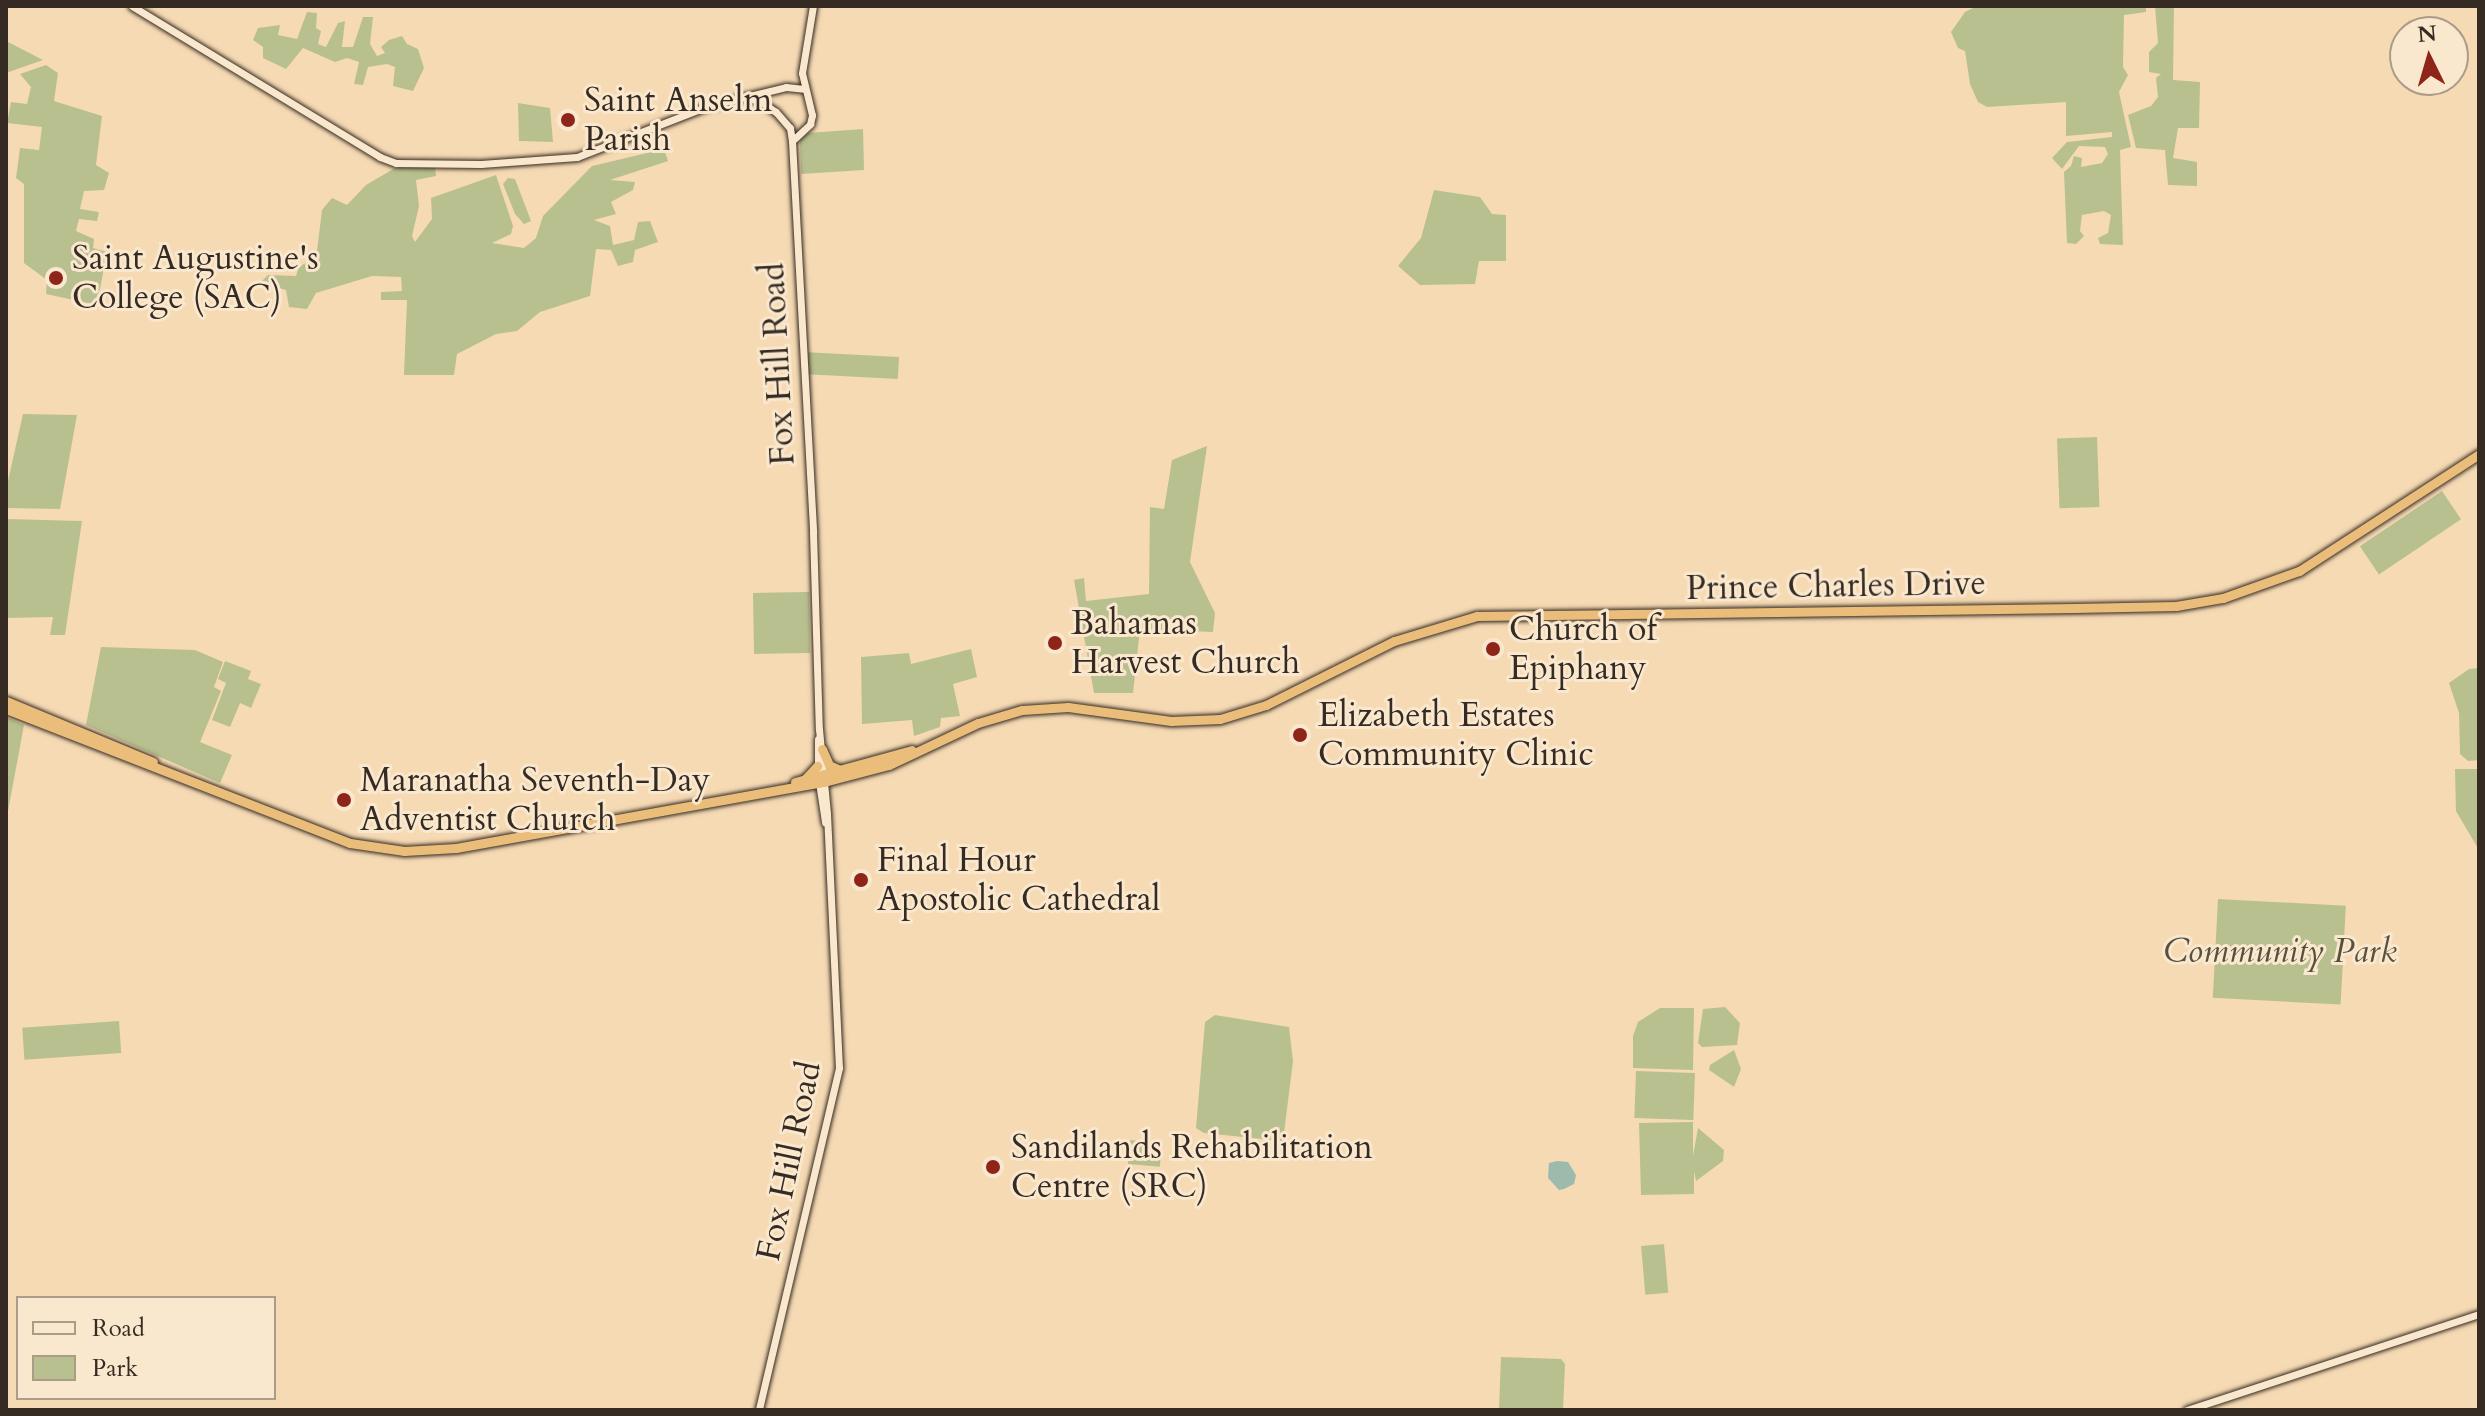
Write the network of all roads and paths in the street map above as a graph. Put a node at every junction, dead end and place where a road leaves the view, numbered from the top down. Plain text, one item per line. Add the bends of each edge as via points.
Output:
1 (132, 6) edge
2 (813, 6) edge
3 (802, 73) junction
4 (794, 87) junction
5 (804, 89) junction
6 (760, 97) junction
7 (790, 128) junction
8 (803, 133) junction
9 (792, 141) junction
10 (2479, 454) edge
11 (6, 701) edge
12 (6, 709) edge
13 (819, 729) junction
14 (942, 741) junction
15 (822, 749) junction
16 (842, 771) junction
17 (820, 776) junction
18 (181, 777) junction
19 (741, 796) junction
20 (2479, 1314) edge
21 (759, 1410) edge
22 (2187, 1410) edge

1 - 6 main road via 396,163 577,157 667,120 743,97
2 - 3 main road
3 - 4 main road
3 - 5 main road
4 - 5 main road
4 - 6 main road
5 - 8 main road via 812,115
6 - 7 main road
7 - 8 main road
7 - 9 main road, Fox Hill Road
8 - 9 main road
9 - 13 main road, Fox Hill Road
10 - 14 highway, Prince Charles Drive via 2299,571 2223,598 2176,606 1477,616 1394,641 1266,705 1220,719 1171,721 1068,707 1036,708 997,716
11 - 18 highway, Prince Charles Drive
12 - 18 highway, Prince Charles Drive
13 - 15 main road, Fox Hill Road
13 - 17 main road, Fox Hill Road
14 - 16 highway, Prince Charles Drive
14 - 17 highway, Prince Charles Drive via 889,765
15 - 16 highway via 829,765
15 - 17 main road, Fox Hill Road
16 - 17 highway, Prince Charles Drive
17 - 19 highway, Prince Charles Drive
17 - 19 highway, Prince Charles Drive
17 - 21 main road, Fox Hill Road via 839,1068
18 - 19 highway, Prince Charles Drive via 350,843 404,851 493,843
20 - 22 main road

